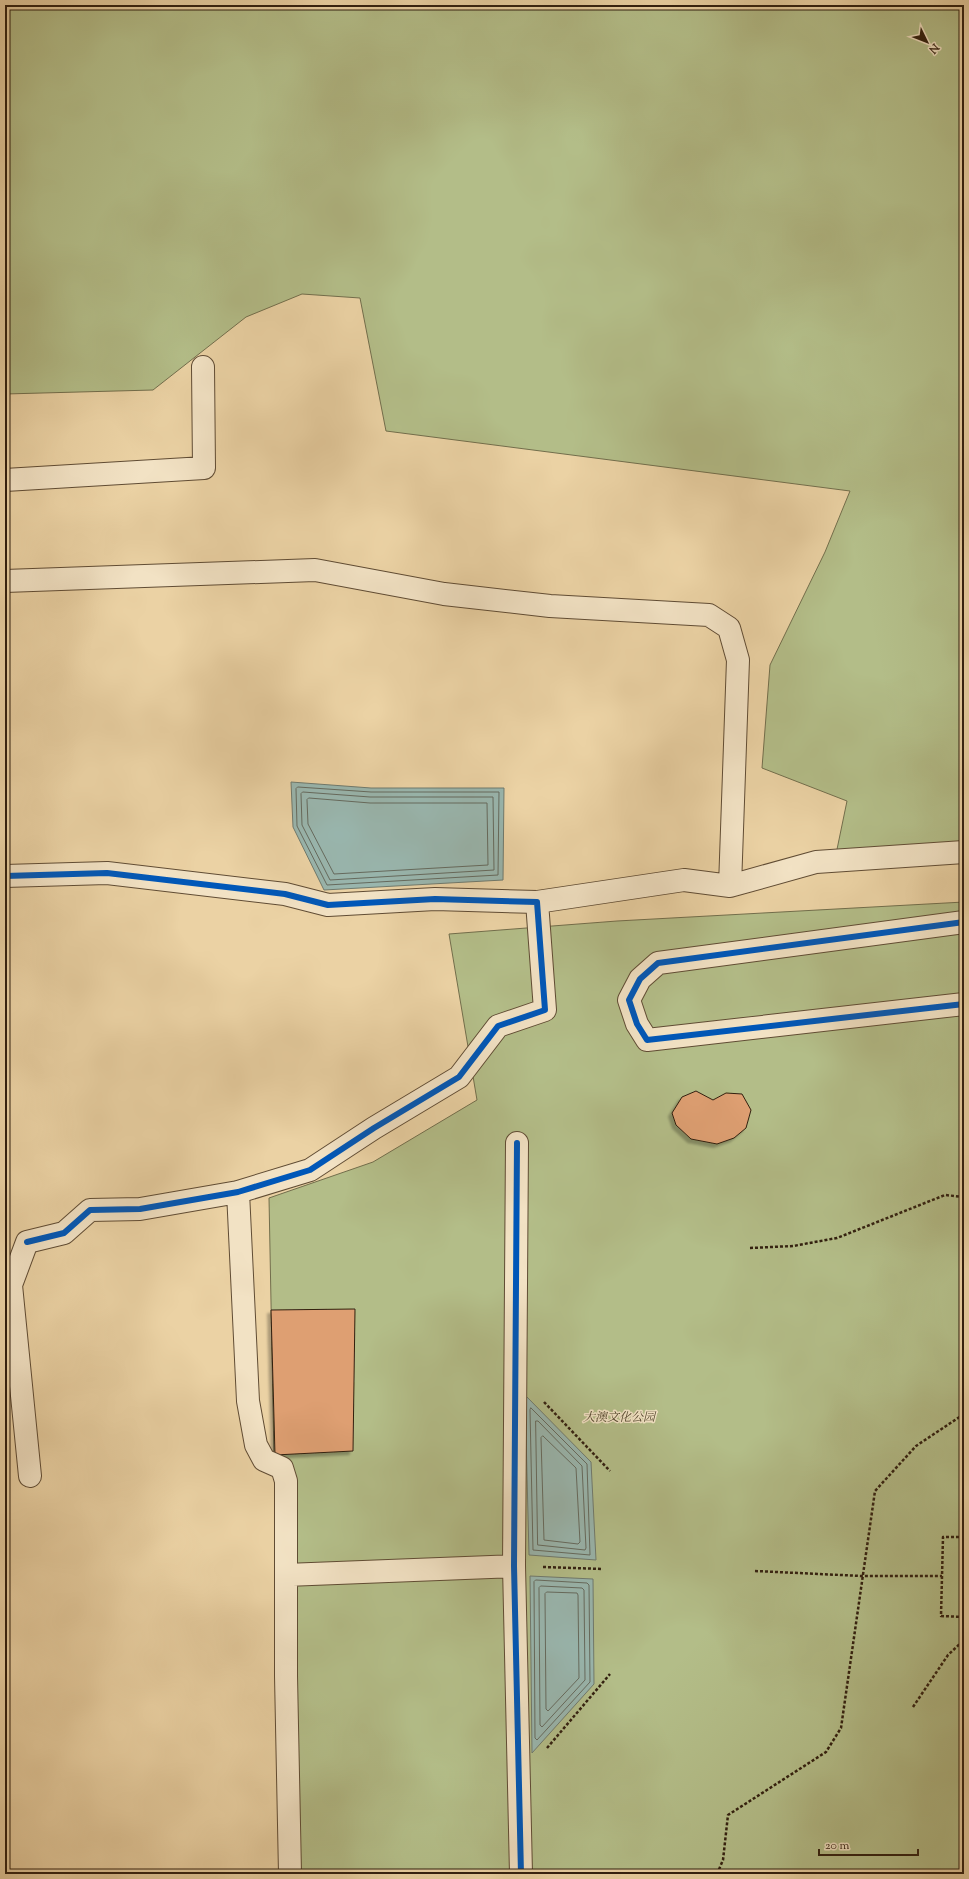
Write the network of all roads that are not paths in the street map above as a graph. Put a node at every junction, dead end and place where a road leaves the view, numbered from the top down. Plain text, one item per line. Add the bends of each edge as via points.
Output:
1 (203, 367) dead end
2 (5, 480) edge
3 (5, 581) edge
4 (964, 852) edge
5 (5, 876) edge
6 (730, 886) junction
7 (537, 902) junction
8 (964, 922) edge
9 (964, 1004) edge
10 (516, 1142) dead end
11 (238, 1192) junction
12 (10, 1329) edge
13 (30, 1476) dead end
14 (514, 1566) junction
15 (286, 1575) junction
16 (290, 1874) edge
17 (521, 1874) edge

1 - 2 street via 204,468
3 - 6 street via 314,570 444,594 550,606 709,615 729,628 738,660
4 - 6 street via 816,862
5 - 7 street via 106,873 285,894 328,905 435,899
6 - 7 street via 684,880
7 - 11 street via 545,1010 498,1026 459,1077 310,1170
8 - 9 street via 658,963 640,979 629,1000 636,1024 647,1040
10 - 14 street
11 - 12 street via 140,1209 90,1210 64,1233 27,1242 11,1285
11 - 15 street via 248,1401 256,1445 264,1460 282,1468 286,1481
12 - 13 street
14 - 15 street
14 - 17 street
15 - 16 street

